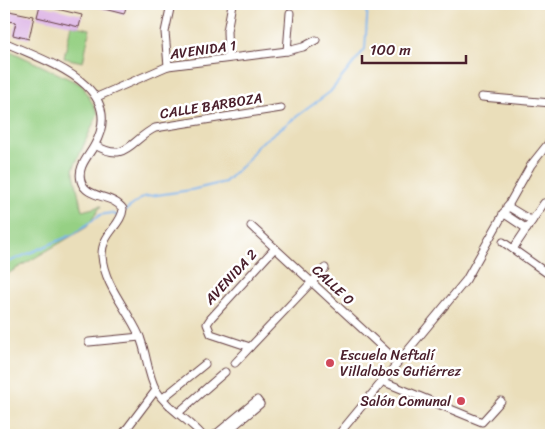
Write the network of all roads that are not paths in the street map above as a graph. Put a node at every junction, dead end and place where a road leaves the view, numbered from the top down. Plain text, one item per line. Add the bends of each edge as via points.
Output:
1 (171, 4) edge
2 (232, 4) edge
3 (290, 13) dead end
4 (316, 40) dead end
5 (4, 42) edge
6 (287, 51) junction
7 (228, 58) junction
8 (168, 66) junction
9 (97, 97) junction
10 (482, 97) dead end
11 (551, 103) edge
12 (281, 108) dead end
13 (551, 140) edge
14 (95, 145) junction
15 (544, 203) dead end
16 (507, 206) junction
17 (503, 213) junction
18 (532, 221) junction
19 (251, 226) dead end
20 (527, 229) junction
21 (503, 242) dead end
22 (275, 248) junction
23 (513, 249) junction
24 (325, 268) dead end
25 (550, 273) edge
26 (312, 281) junction
27 (140, 337) junction
28 (89, 342) dead end
29 (250, 347) junction
30 (398, 362) junction
31 (235, 363) dead end
32 (206, 364) dead end
33 (225, 372) dead end
34 (382, 381) junction
35 (156, 390) junction
36 (163, 398) junction
37 (501, 401) dead end
38 (178, 413) junction
39 (122, 435) edge
40 (202, 435) edge
41 (215, 435) edge
42 (223, 435) edge
43 (338, 435) edge

1 - 8 street via 165,32
2 - 7 street via 226,31
3 - 6 street
4 - 6 street, AVENIDA 1
5 - 9 street via 73,74
6 - 7 street, AVENIDA 1
7 - 8 street, AVENIDA 1
8 - 9 street, AVENIDA 1
9 - 14 street via 102,116
10 - 11 street
12 - 14 street, CALLE BARBOZA via 155,128 123,152 107,152
13 - 16 street via 531,165
14 - 27 street via 84,160 80,179 84,188 117,201 123,209 122,216 106,238 102,256 113,288
15 - 18 street
16 - 17 street
16 - 18 street
17 - 20 street
17 - 30 street via 466,280
18 - 20 street
19 - 22 street, CALLE 0
20 - 23 street
21 - 23 street
22 - 26 street, CALLE 0
22 - 29 street, AVENIDA 2 via 208,324 211,334
23 - 25 street
24 - 26 street
26 - 29 street
26 - 30 street, CALLE 0
27 - 28 street
27 - 35 street
29 - 31 street
30 - 34 street
32 - 36 street
33 - 38 street
34 - 37 street via 482,422
34 - 43 street
35 - 36 street
35 - 39 street
36 - 38 street
38 - 40 street
41 - 42 street via 257,400 260,404

